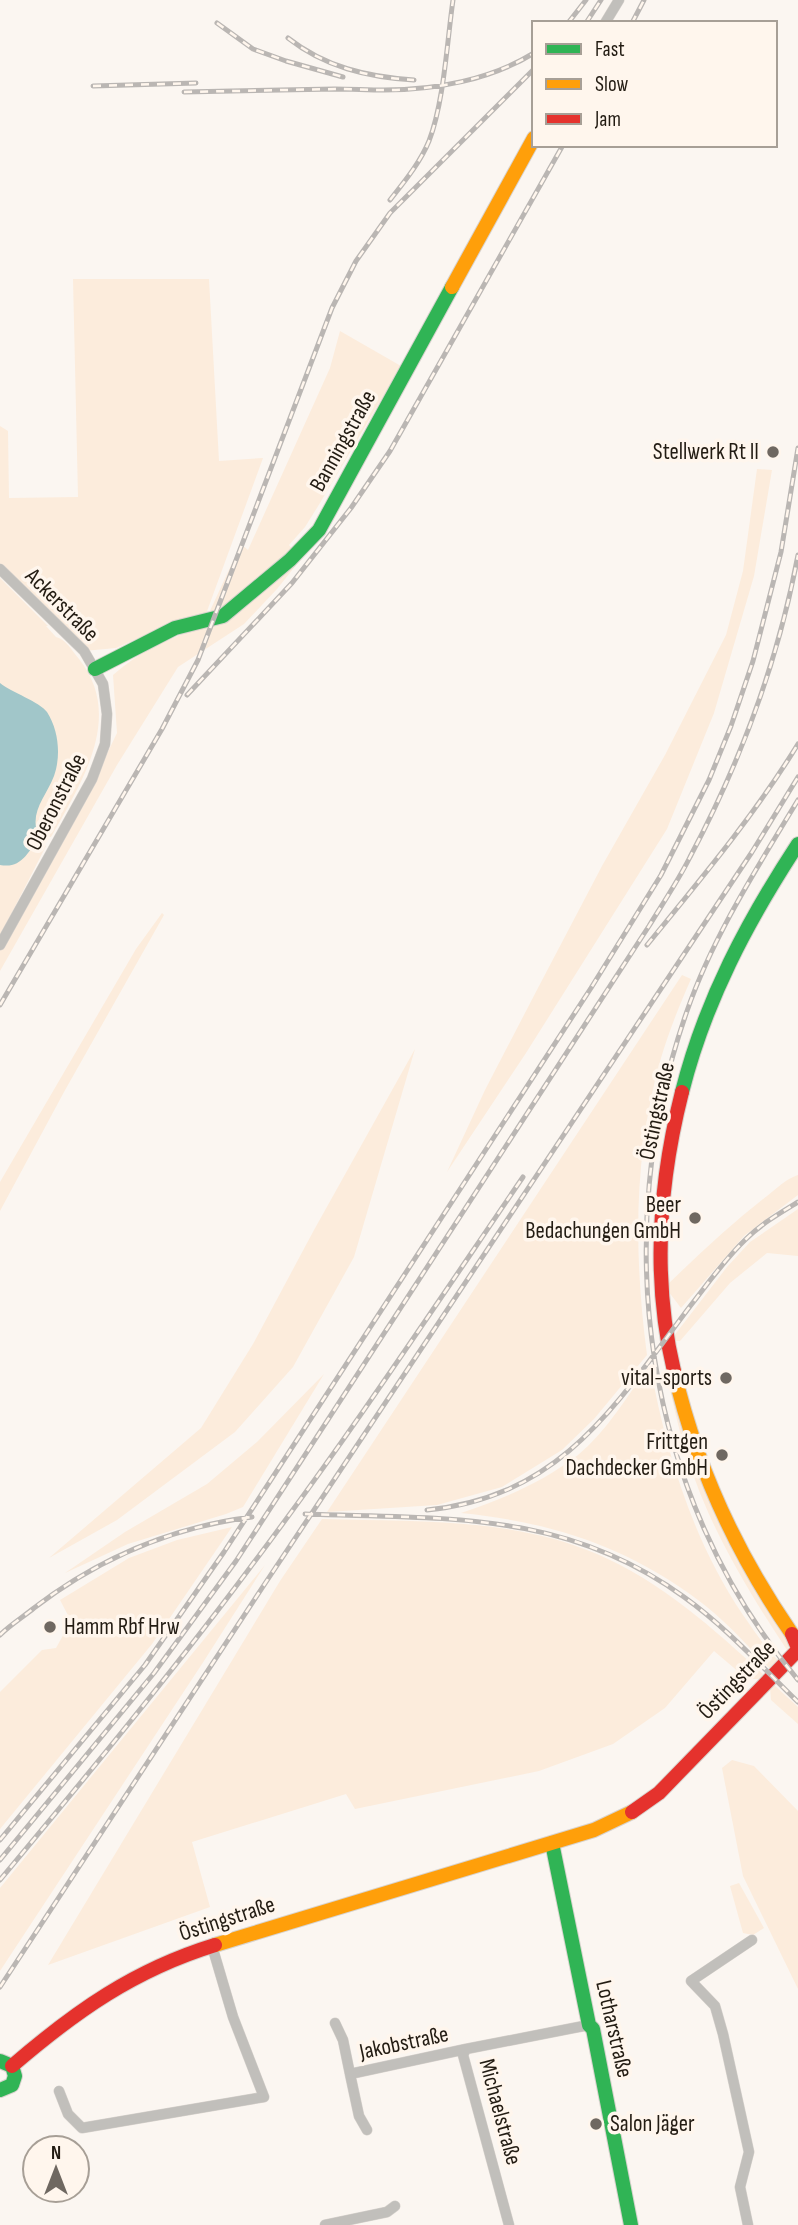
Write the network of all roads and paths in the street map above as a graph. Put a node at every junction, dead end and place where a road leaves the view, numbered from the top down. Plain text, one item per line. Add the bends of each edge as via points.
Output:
1 (619, 0) edge
2 (606, 21) edge
3 (532, 142) edge
4 (0, 569) edge
5 (95, 669) junction
6 (798, 844) edge
7 (0, 945) edge
8 (552, 1843) junction
9 (752, 1940) dead end
10 (212, 1946) junction
11 (335, 2023) dead end
12 (589, 2025) junction
13 (466, 2049) junction
14 (6, 2064) edge
15 (350, 2074) junction
16 (0, 2090) edge
17 (59, 2091) dead end
18 (367, 2130) dead end
19 (396, 2206) dead end
20 (326, 2225) edge
21 (509, 2225) edge
22 (631, 2225) edge
23 (748, 2225) edge

1 - 2 street
3 - 5 street, Banningstraße via 319,530 223,616 175,628
4 - 5 street, Ackerstraße via 84,651
5 - 7 street, Oberonstraße via 103,684 107,714 100,762
6 - 8 street, Östingstraße via 726,969 697,1037 674,1128 661,1247 668,1345 692,1440 739,1551 798,1648 638,1810
8 - 10 street, Östingstraße
8 - 12 street, Lotharstraße
9 - 23 street via 691,1981 715,2006 723,2034 749,2151 740,2187
10 - 14 street, Östingstraße via 148,1970
10 - 17 street via 264,2097 82,2128 68,2114
11 - 15 street, Jakobstraße
12 - 13 street, Michaelstraße
12 - 22 street, Lotharstraße
13 - 15 street, Jakobstraße
13 - 21 street, Michaelstraße via 463,2055
14 - 16 street via 15,2071 15,2081
15 - 18 street, Jakobstraße via 359,2116
19 - 20 street

